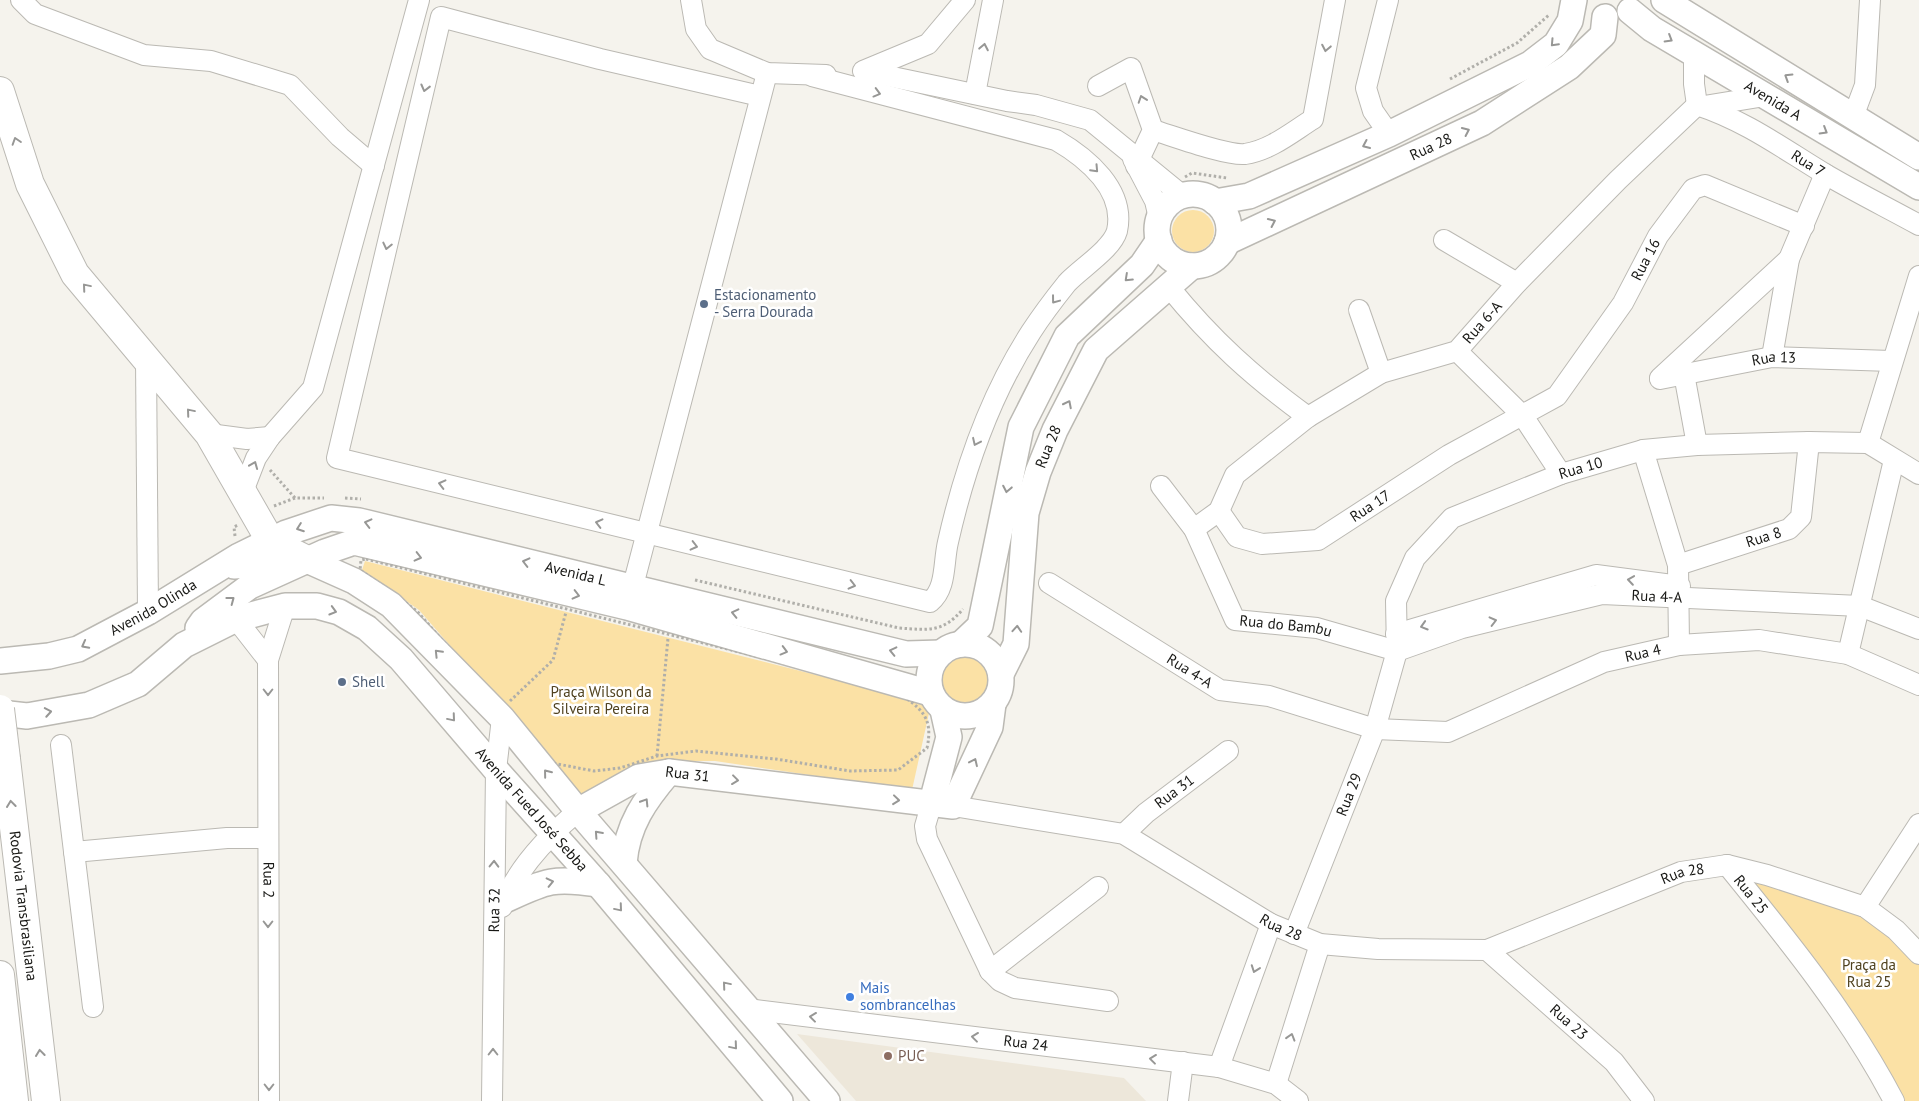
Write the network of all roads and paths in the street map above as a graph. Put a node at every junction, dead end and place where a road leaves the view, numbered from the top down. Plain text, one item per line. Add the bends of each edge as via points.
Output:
1 (21, 0) edge
2 (418, 0) edge
3 (691, 0) edge
4 (964, 0) edge
5 (993, 0) edge
6 (1336, 0) edge
7 (1388, 0) edge
8 (1580, 0) edge
9 (1664, 0) edge
10 (1870, 0) edge
11 (1564, 5) edge
12 (1634, 6) edge
13 (1605, 17) junction
14 (1694, 54) junction
15 (864, 71) junction
16 (767, 72) junction
17 (812, 76) junction
18 (1446, 82) dead end
19 (1098, 86) dead end
20 (0, 91) edge
21 (975, 94) junction
22 (760, 96) junction
23 (1765, 96) junction
24 (1036, 104) junction
25 (1697, 105) junction
26 (1853, 117) junction
27 (1152, 130) junction
28 (1034, 134) junction
29 (1389, 134) junction
30 (1919, 158) edge
31 (1135, 160) junction
32 (374, 166) junction
33 (1825, 174) junction
34 (1234, 178) dead end
35 (1919, 187) edge
36 (1178, 191) junction
37 (1216, 202) junction
38 (1919, 225) edge
39 (1804, 226) junction
40 (1159, 229) junction
41 (1444, 240) dead end
42 (1227, 242) junction
43 (1789, 259) junction
44 (1192, 266) junction
45 (1919, 276) edge
46 (1517, 283) junction
47 (1169, 288) junction
48 (1359, 310) dead end
49 (1457, 351) junction
50 (1772, 357) junction
51 (146, 359) junction
52 (1891, 361) junction
53 (1381, 373) junction
54 (1684, 374) junction
55 (1523, 416) junction
56 (1308, 417) junction
57 (209, 434) junction
58 (270, 437) junction
59 (1809, 442) junction
60 (1868, 443) junction
61 (1697, 445) junction
62 (1643, 450) junction
63 (256, 458) junction
64 (1894, 460) junction
65 (1561, 474) junction
66 (1919, 474) edge
67 (1161, 486) dead end
68 (295, 498) junction
69 (334, 498) dead end
70 (344, 498) dead end
71 (363, 500) dead end
72 (248, 504) junction
73 (1218, 510) junction
74 (1194, 529) junction
75 (647, 535) junction
76 (271, 542) junction
77 (354, 542) junction
78 (240, 556) junction
79 (306, 560) junction
80 (1678, 564) junction
81 (218, 569) junction
82 (686, 578) dead end
83 (354, 581) junction
84 (1049, 583) dead end
85 (1679, 592) junction
86 (629, 598) junction
87 (568, 602) junction
88 (966, 605) dead end
89 (285, 606) junction
90 (1860, 606) junction
91 (148, 612) junction
92 (236, 619) junction
93 (670, 627) junction
94 (1919, 629) edge
95 (1396, 643) junction
96 (184, 645) junction
97 (1679, 645) junction
98 (951, 648) junction
99 (1848, 654) junction
100 (268, 660) junction
101 (0, 661) edge
102 (1001, 674) junction
103 (1919, 685) edge
104 (936, 701) junction
105 (993, 704) junction
106 (0, 711) edge
107 (500, 713) junction
108 (1375, 729) junction
109 (61, 745) dead end
110 (1228, 751) dead end
111 (661, 767) junction
112 (496, 770) junction
113 (943, 804) junction
114 (578, 811) junction
115 (1919, 824) edge
116 (553, 831) junction
117 (1124, 834) junction
118 (267, 838) junction
119 (74, 852) junction
120 (624, 863) junction
121 (1727, 865) junction
122 (598, 884) junction
123 (1098, 887) dead end
124 (504, 900) junction
125 (1865, 907) junction
126 (1271, 924) junction
127 (493, 930) junction
128 (1294, 934) junction
129 (1320, 944) junction
130 (1487, 950) junction
131 (1919, 954) edge
132 (990, 971) junction
133 (0, 975) edge
134 (1108, 1001) dead end
135 (93, 1007) dead end
136 (747, 1009) junction
137 (1183, 1062) junction
138 (1219, 1067) junction
139 (1276, 1084) junction
140 (14, 1101) edge
141 (46, 1101) edge
142 (269, 1101) edge
143 (492, 1101) edge
144 (780, 1101) edge
145 (827, 1101) edge
146 (1178, 1101) edge
147 (1298, 1101) edge
148 (1644, 1101) edge
149 (1894, 1101) edge

1 - 32 street via 35,14 144,55 212,61 290,85 340,137
2 - 32 street
3 - 16 street via 696,29 710,49
4 - 15 street via 928,44
21 -> 5 street
6 -> 27 street via 1313,119 1273,145 1244,154
7 - 29 street via 1366,88 1373,111
8 - 13 main road via 1587,8
26 -> 9 main road, Avenida A
10 - 26 street via 1865,85
11 - 18 path via 1517,43
11 -> 29 main road, Rua 28 via 1570,21 1556,44 1530,64
12 - 13 main road via 1622,15
12 -> 14 main road, Avenida A via 1652,29
42 -> 13 main road, Rua 28 via 1482,123 1569,67 1602,35
14 - 23 main road, Avenida A
14 - 25 street
15 - 17 street
15 - 21 street
16 - 17 street
16 - 22 street
17 -> 28 street
27 -> 19 street via 1131,68
51 -> 20 highway via 75,274 30,184
21 - 24 street
22 - 75 street
22 - 75 street via 600,59 442,17 337,458
23 - 25 street via 1709,106
23 -> 35 main road, Avenida A
24 - 28 street
24 - 31 street via 1090,120
25 - 33 street, Rua 7 via 1752,127
25 - 46 street, Rua 6-A
26 - 30 main road, Avenida A
27 - 31 street
28 - 75 street via 1064,144 1097,171 1112,192 1117,231 1113,240 1064,288 1031,332 1009,373 972,451 937,596 930,602 921,601
29 -> 37 main road, Rua 28 via 1249,196
31 - 36 street
31 - 40 street via 1155,201
32 - 58 street via 312,388
33 - 38 street, Rua 7
33 - 39 street
34 - 36 path via 1192,173
36 - 37 main road
36 - 40 main road via 1165,208
37 - 42 main road via 1228,220
39 - 43 street
39 - 55 street, Rua 16 via 1706,185 1693,189 1658,236 1623,304 1557,396
40 - 44 main road via 1171,259
40 -> 98 main road, Rua 28 via 1142,265 1067,336 1021,427 980,626
41 - 46 street
42 - 44 main road via 1214,260
43 - 50 street
43 - 54 street, Rua 13 via 1660,379
44 - 47 main road, Rua 28
45 - 52 street
46 - 49 street, Rua 6-A
47 - 56 street via 1202,328 1264,385
102 -> 47 main road, Rua 28 via 1016,644 1026,514 1054,430 1096,350
48 - 53 street
49 - 53 street, Rua 6-A
49 - 55 street
50 - 52 street, Rua 13
50 - 54 street, Rua 13
57 -> 51 highway
51 - 91 street
52 - 60 street
53 - 56 street, Rua 6-A
54 - 61 street
55 - 65 street
55 - 73 street, Rua 17 via 1500,425 1449,455 1318,540 1262,544 1237,537
56 - 73 street, Rua 6-A via 1235,475
57 - 58 street via 247,439
57 - 72 highway
58 - 63 street
59 - 60 street, Rua 10
59 - 61 street, Rua 10
59 - 80 street, Rua 8 via 1801,517 1789,529
60 - 64 street
61 - 62 street, Rua 10
62 - 65 street, Rua 10
62 - 80 street
63 - 68 path
72 -> 63 street
64 - 66 street
64 - 90 street
65 - 95 street, Rua 10 via 1452,518 1415,558 1396,601
67 - 74 street, Rua do Bambu
68 - 69 path
68 - 72 path
70 - 71 path
72 - 76 highway
72 - 78 path via 234,527
73 - 74 street, Rua 6-A
74 - 95 street, Rua do Bambu via 1235,620 1317,628
75 - 86 street
76 - 78 main road, Avenida L
76 - 79 highway
86 -> 76 main road, Avenida L via 359,521 331,518 302,526
77 - 79 main road
77 - 83 main road via 346,556 346,566
77 -> 87 main road, Avenida L
78 - 81 main road, Avenida L
79 - 81 main road, Avenida Olinda
79 - 83 main road
79 - 89 main road
96 -> 79 main road via 203,621 250,586
80 - 85 street
81 - 91 main road, Avenida Olinda
82 - 88 path via 899,628 932,631 953,621
107 -> 83 main road via 392,605
84 - 108 street, Rua 4-A via 1220,690 1269,696
85 - 90 street, Rua 4-A
85 - 95 street, Rua 4-A via 1602,594
85 - 97 street
87 -> 86 main road, Avenida L
86 - 93 main road, Avenida L
98 -> 86 main road, Avenida L via 906,654
87 - 93 path
87 - 107 path via 553,660
87 - 107 path via 362,560 360,570 417,611
89 - 92 main road, Avenida Fued José Sebba
89 - 100 street, Rua 2
89 -> 112 main road, Avenida Fued José Sebba via 317,606 339,612 368,628 401,659
90 - 94 street, Rua 4-A
90 - 99 street
91 -> 101 main road, Avenida Olinda via 71,652
92 - 96 main road
92 - 100 street
93 -> 104 main road, Avenida L
93 - 111 path
93 - 111 path via 896,691 921,709 930,731 927,748 898,770 850,771 696,751
95 - 108 street, Rua 29
106 -> 96 main road via 27,716 89,705 138,684
97 - 99 street, Rua 4 via 1759,640
97 - 108 street, Rua 4 via 1604,662 1448,732
98 - 102 main road via 977,646 991,654
98 - 104 main road via 929,671
99 - 103 street, Rua 4
100 -> 118 street, Rua 2
102 - 105 main road via 999,695
104 - 105 main road via 963,717 984,711
104 - 113 main road via 949,737
113 -> 105 main road via 990,727
141 -> 106 highway, Rodovia Transbrasiliana, bridge
107 - 111 path via 547,762 594,771
107 - 112 street, Rua 32
114 -> 107 main road
108 - 128 street, Rua 29
109 - 119 street
110 - 117 street, Rua 31 via 1146,813
111 -> 113 main road, Rua 31
111 - 114 main road, Rua 31
120 -> 111 main road via 632,825
112 - 116 main road, Avenida Fued José Sebba
127 -> 112 street, Rua 32
113 - 117 street, Rua 28
113 - 132 street via 925,826 927,839
114 - 116 street, Rua 31
120 -> 114 main road
115 - 125 street
116 - 122 main road, Avenida Fued José Sebba
116 - 124 street, Rua 31 via 511,885
117 - 126 street, Rua 28
118 - 119 street via 227,838
118 -> 142 street, Rua 2
119 - 135 street
136 -> 120 main road
121 - 125 street, Rua 25 via 1767,874
121 - 130 street, Rua 28 via 1681,872
121 - 149 street, Rua 25 via 1804,960
124 -> 122 main road via 549,881 567,879
122 -> 144 main road, Avenida Fued José Sebba
123 - 132 street
124 - 127 street, Rua 31
125 - 131 street, Rua 25 via 1896,930
126 - 128 street, Rua 28
126 -> 138 street
143 -> 127 street, Rua 32
128 - 129 street, Rua 28
129 - 130 street, Rua 28 via 1378,949
139 -> 129 street
130 - 148 street, Rua 23 via 1614,1062
132 - 134 street via 1000,981 1015,988
133 - 140 highway, Rodovia Transbrasiliana
137 -> 136 street, Rua 24
136 - 145 main road
137 - 138 street, Rua 24
137 - 146 street
138 - 139 street, Rua 24
139 - 147 street, Rua 24

